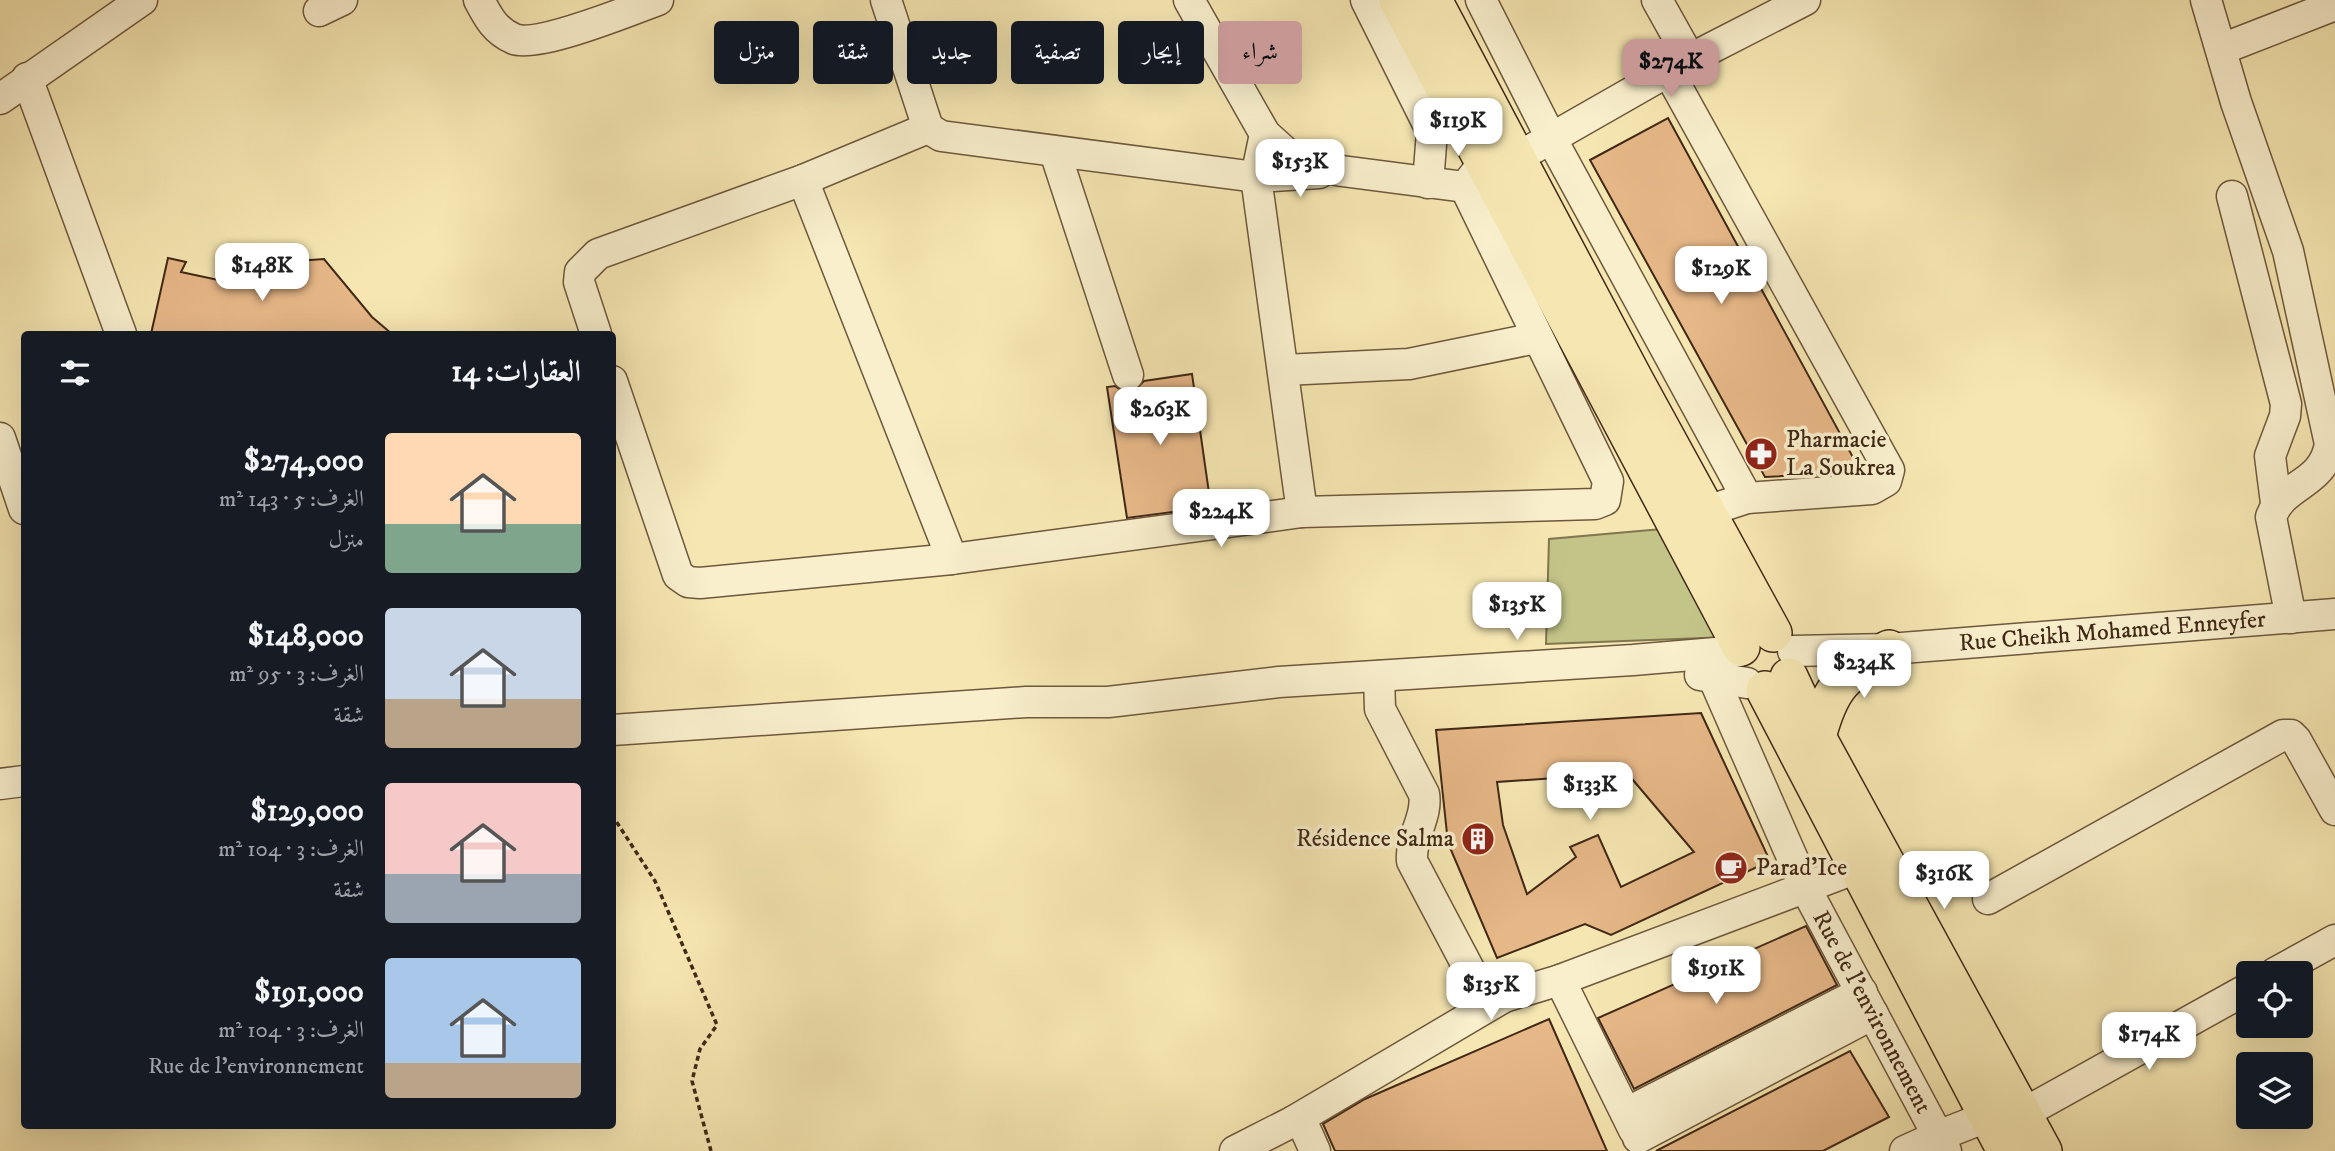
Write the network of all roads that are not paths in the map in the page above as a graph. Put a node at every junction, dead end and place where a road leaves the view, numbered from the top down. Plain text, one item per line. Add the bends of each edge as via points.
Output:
1 (479, 0) edge
2 (658, 0) edge
3 (886, 0) edge
4 (1189, 0) edge
5 (1373, 0) edge
6 (1433, 0) edge
7 (1481, 0) edge
8 (1657, 0) edge
9 (1805, 0) edge
10 (2206, 0) edge
11 (138, 1) edge
12 (2335, 5) edge
13 (2222, 49) junction
14 (1679, 65) junction
15 (27, 78) junction
16 (0, 99) edge
17 (928, 128) junction
18 (1265, 134) junction
19 (1551, 138) junction
20 (1055, 152) junction
21 (1489, 169) junction
22 (1342, 171) junction
23 (1256, 177) junction
24 (803, 180) junction
25 (1428, 183) junction
26 (2232, 195) dead end
27 (1525, 203) junction
28 (120, 331) edge
29 (595, 331) edge
30 (1536, 338) junction
31 (1284, 370) junction
32 (1129, 375) dead end
33 (616, 393) edge
34 (0, 438) edge
35 (13, 493) edge
36 (1747, 498) junction
37 (2276, 503) junction
38 (1707, 511) junction
39 (1302, 512) junction
40 (952, 558) junction
41 (2335, 614) edge
42 (2291, 618) junction
43 (1889, 649) junction
44 (1758, 664) junction
45 (1379, 676) junction
46 (616, 730) edge
47 (1817, 737) junction
48 (21, 782) edge
49 (0, 784) edge
50 (2335, 810) edge
51 (1857, 868) junction
52 (1806, 890) junction
53 (1988, 899) dead end
54 (2335, 940) edge
55 (2297, 961) edge
56 (1560, 980) junction
57 (2236, 995) edge
58 (1504, 997) junction
59 (1868, 1003) junction
60 (2007, 1114) junction
61 (1294, 1121) junction
62 (1636, 1134) edge
63 (1942, 1144) edge
64 (1235, 1151) edge
65 (1315, 1151) edge
66 (1905, 1151) edge
67 (2006, 1151) edge
68 (2043, 1151) edge

1 - 2 street via 491,23 517,40 543,39
3 - 17 street
4 - 18 street
5 - 21 main road
5 - 25 street via 1432,132
6 - 21 main road
7 - 19 street
8 - 14 street
9 - 14 street
10 - 13 street
11 - 15 street
12 - 13 street
13 - 37 street via 2288,251 2330,444 2328,460 2317,475
14 - 19 street
14 - 36 street via 1889,470 1886,481 1872,489
15 - 16 street
15 - 28 street
17 - 20 street via 941,136
17 - 24 street
18 - 22 street via 1295,161
18 - 23 street
19 - 21 street
19 - 36 street
20 - 23 street
20 - 32 street
21 - 25 street
21 - 27 main road
21 - 30 street
22 - 23 street
22 - 25 street
23 - 31 street
24 - 29 street via 598,254 580,272 579,282
24 - 40 street
26 - 37 street via 2286,404 2270,456
27 - 38 main road
27 - 44 main road
30 - 31 street via 1409,364
30 - 39 street via 1608,481 1605,500 1595,504
31 - 39 street
33 - 40 street via 678,575 688,582
34 - 35 street
36 - 38 street
37 - 42 street via 2271,517
38 - 44 main road
39 - 40 street
41 - 42 street, Rue Cheikh Mohamed Enneyfer
42 - 43 street, Rue Cheikh Mohamed Enneyfer
43 - 44 street, Rue Cheikh Mohamed Enneyfer
43 - 47 main road via 1851,671 1836,688
44 - 45 street, Rue Cheikh Mohamed Enneyfer via 1658,658
44 - 47 main road
44 - 51 main road
44 - 52 street, Rue de l'environnement
45 - 46 street, Rue Cheikh Mohamed Enneyfer via 1279,682 1108,702 1012,703
45 - 58 street via 1380,709 1424,794 1412,840 1412,861 1479,988
47 - 60 main road
48 - 49 street
50 - 53 street via 2296,740 2283,735
51 - 52 street
51 - 60 main road
52 - 56 street
52 - 59 street, Rue de l'environnement
54 - 55 street
56 - 58 street
56 - 62 street
57 - 60 street
58 - 61 street
59 - 62 street
59 - 63 street, Rue de l'environnement
60 - 63 street
60 - 67 main road
60 - 68 main road
61 - 64 street
61 - 65 street via 1303,1124
63 - 66 street

